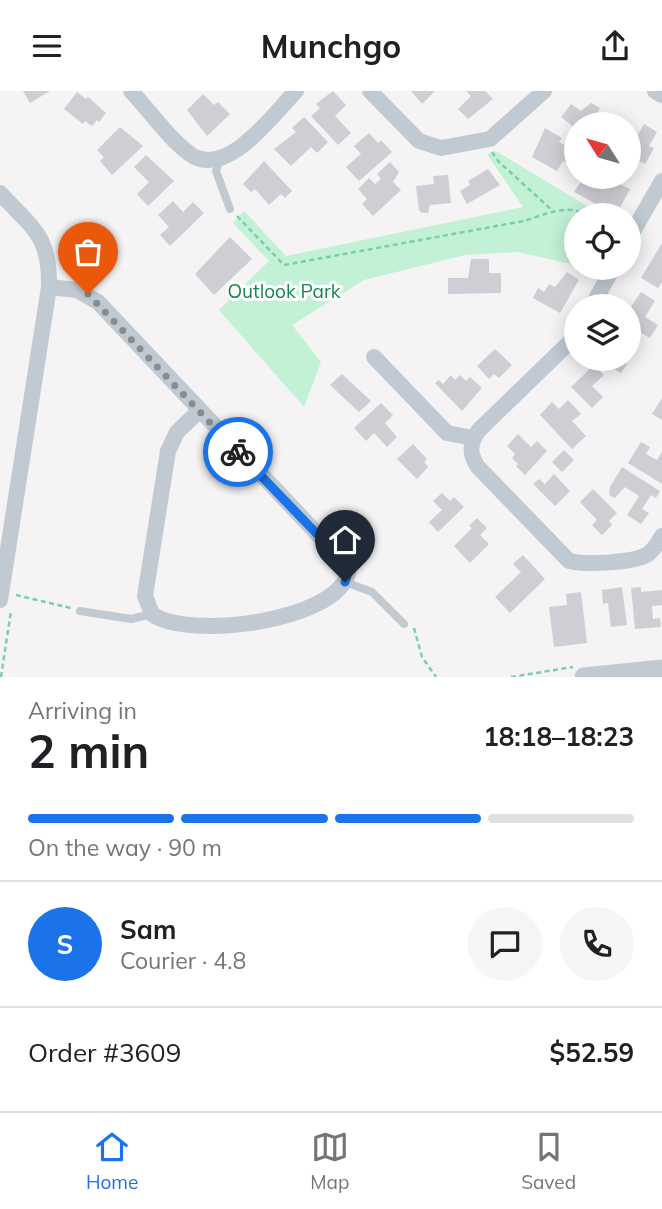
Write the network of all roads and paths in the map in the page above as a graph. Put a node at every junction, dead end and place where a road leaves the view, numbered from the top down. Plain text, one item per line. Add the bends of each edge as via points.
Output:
1 (131, 91) edge
2 (296, 91) edge
3 (369, 91) edge
4 (544, 91) edge
5 (655, 91) edge
6 (662, 95) edge
7 (485, 141) junction
8 (219, 161) junction
9 (662, 181) edge
10 (0, 193) edge
11 (230, 209) joint
12 (554, 212) junction
13 (564, 212) edge
14 (641, 217) edge
15 (50, 287) junction
16 (564, 348) edge
17 (374, 357) dead end
18 (199, 411) junction
19 (473, 438) junction
20 (662, 536) edge
21 (345, 582) junction
22 (6, 597) edge
23 (80, 611) joint
24 (152, 614) junction
25 (404, 624) dead end
26 (662, 669) edge
27 (584, 677) edge

1 - 8 street via 190,154 206,162
2 - 8 street
3 - 7 street via 425,145 442,148
4 - 7 street
5 - 6 street
7 - 12 path via 499,162
8 - 11 lane via 216,171
9 - 14 street
10 - 15 street via 44,244 50,257
11 - 12 path via 284,265
12 - 13 path
15 - 18 street via 77,290 98,302
15 - 22 street
16 - 19 street
17 - 19 street via 447,433
18 - 21 street via 343,561 348,573
18 - 24 street via 177,432 168,451 145,596
19 - 20 street via 470,455 478,467 569,561 581,564 640,557 650,553
21 - 24 street via 324,600 277,618 215,627 170,622
21 - 25 lane via 372,592
22 - 23 path
23 - 24 lane via 131,619
26 - 27 street

